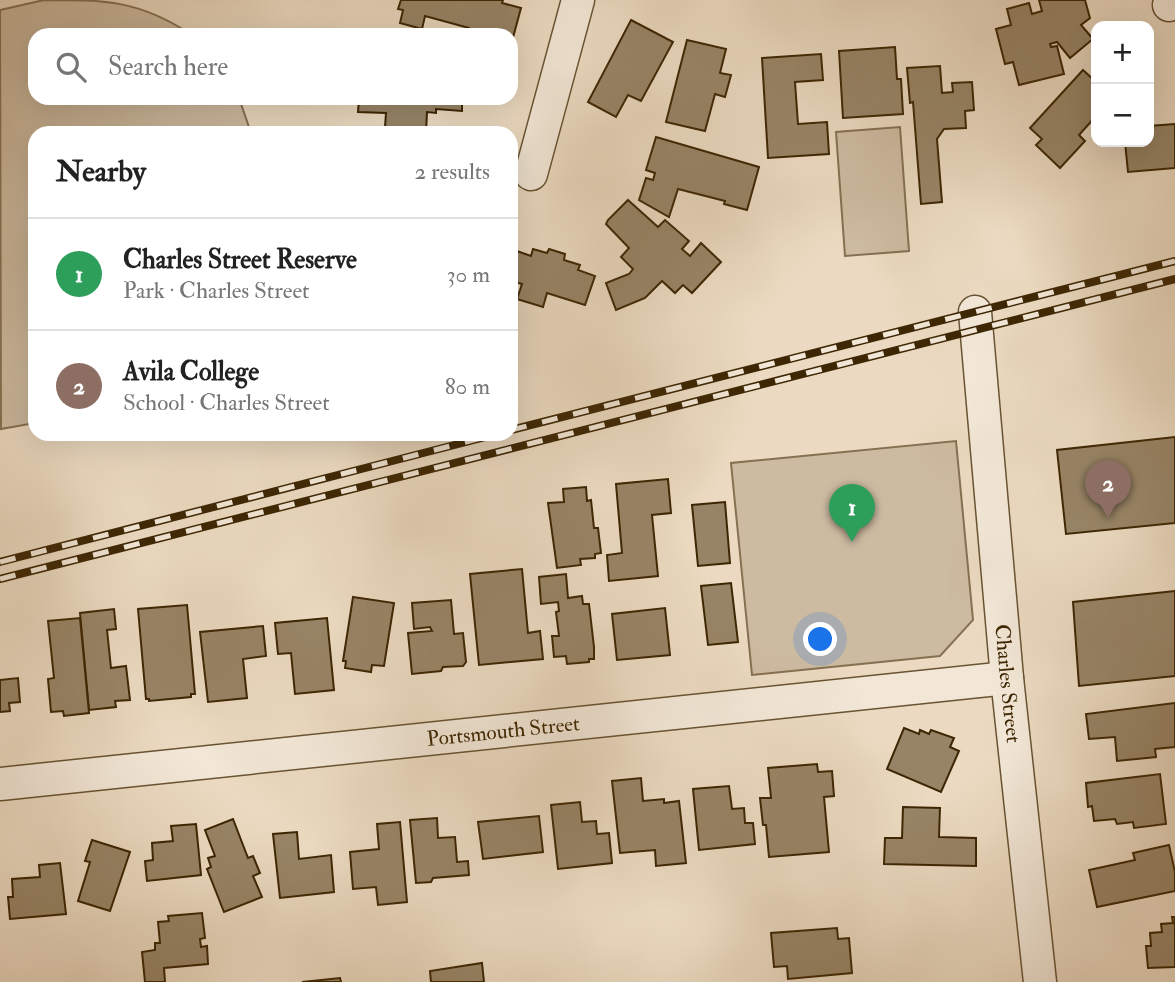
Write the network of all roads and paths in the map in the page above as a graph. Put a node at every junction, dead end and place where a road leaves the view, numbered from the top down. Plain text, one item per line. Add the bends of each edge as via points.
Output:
1 (578, 0) edge
2 (531, 174) dead end
3 (975, 312) dead end
4 (1007, 678) junction
5 (0, 783) edge
6 (1040, 982) edge

1 - 2 street
3 - 4 street, Charles Street
4 - 5 street, Portsmouth Street
4 - 6 street, Charles Street

